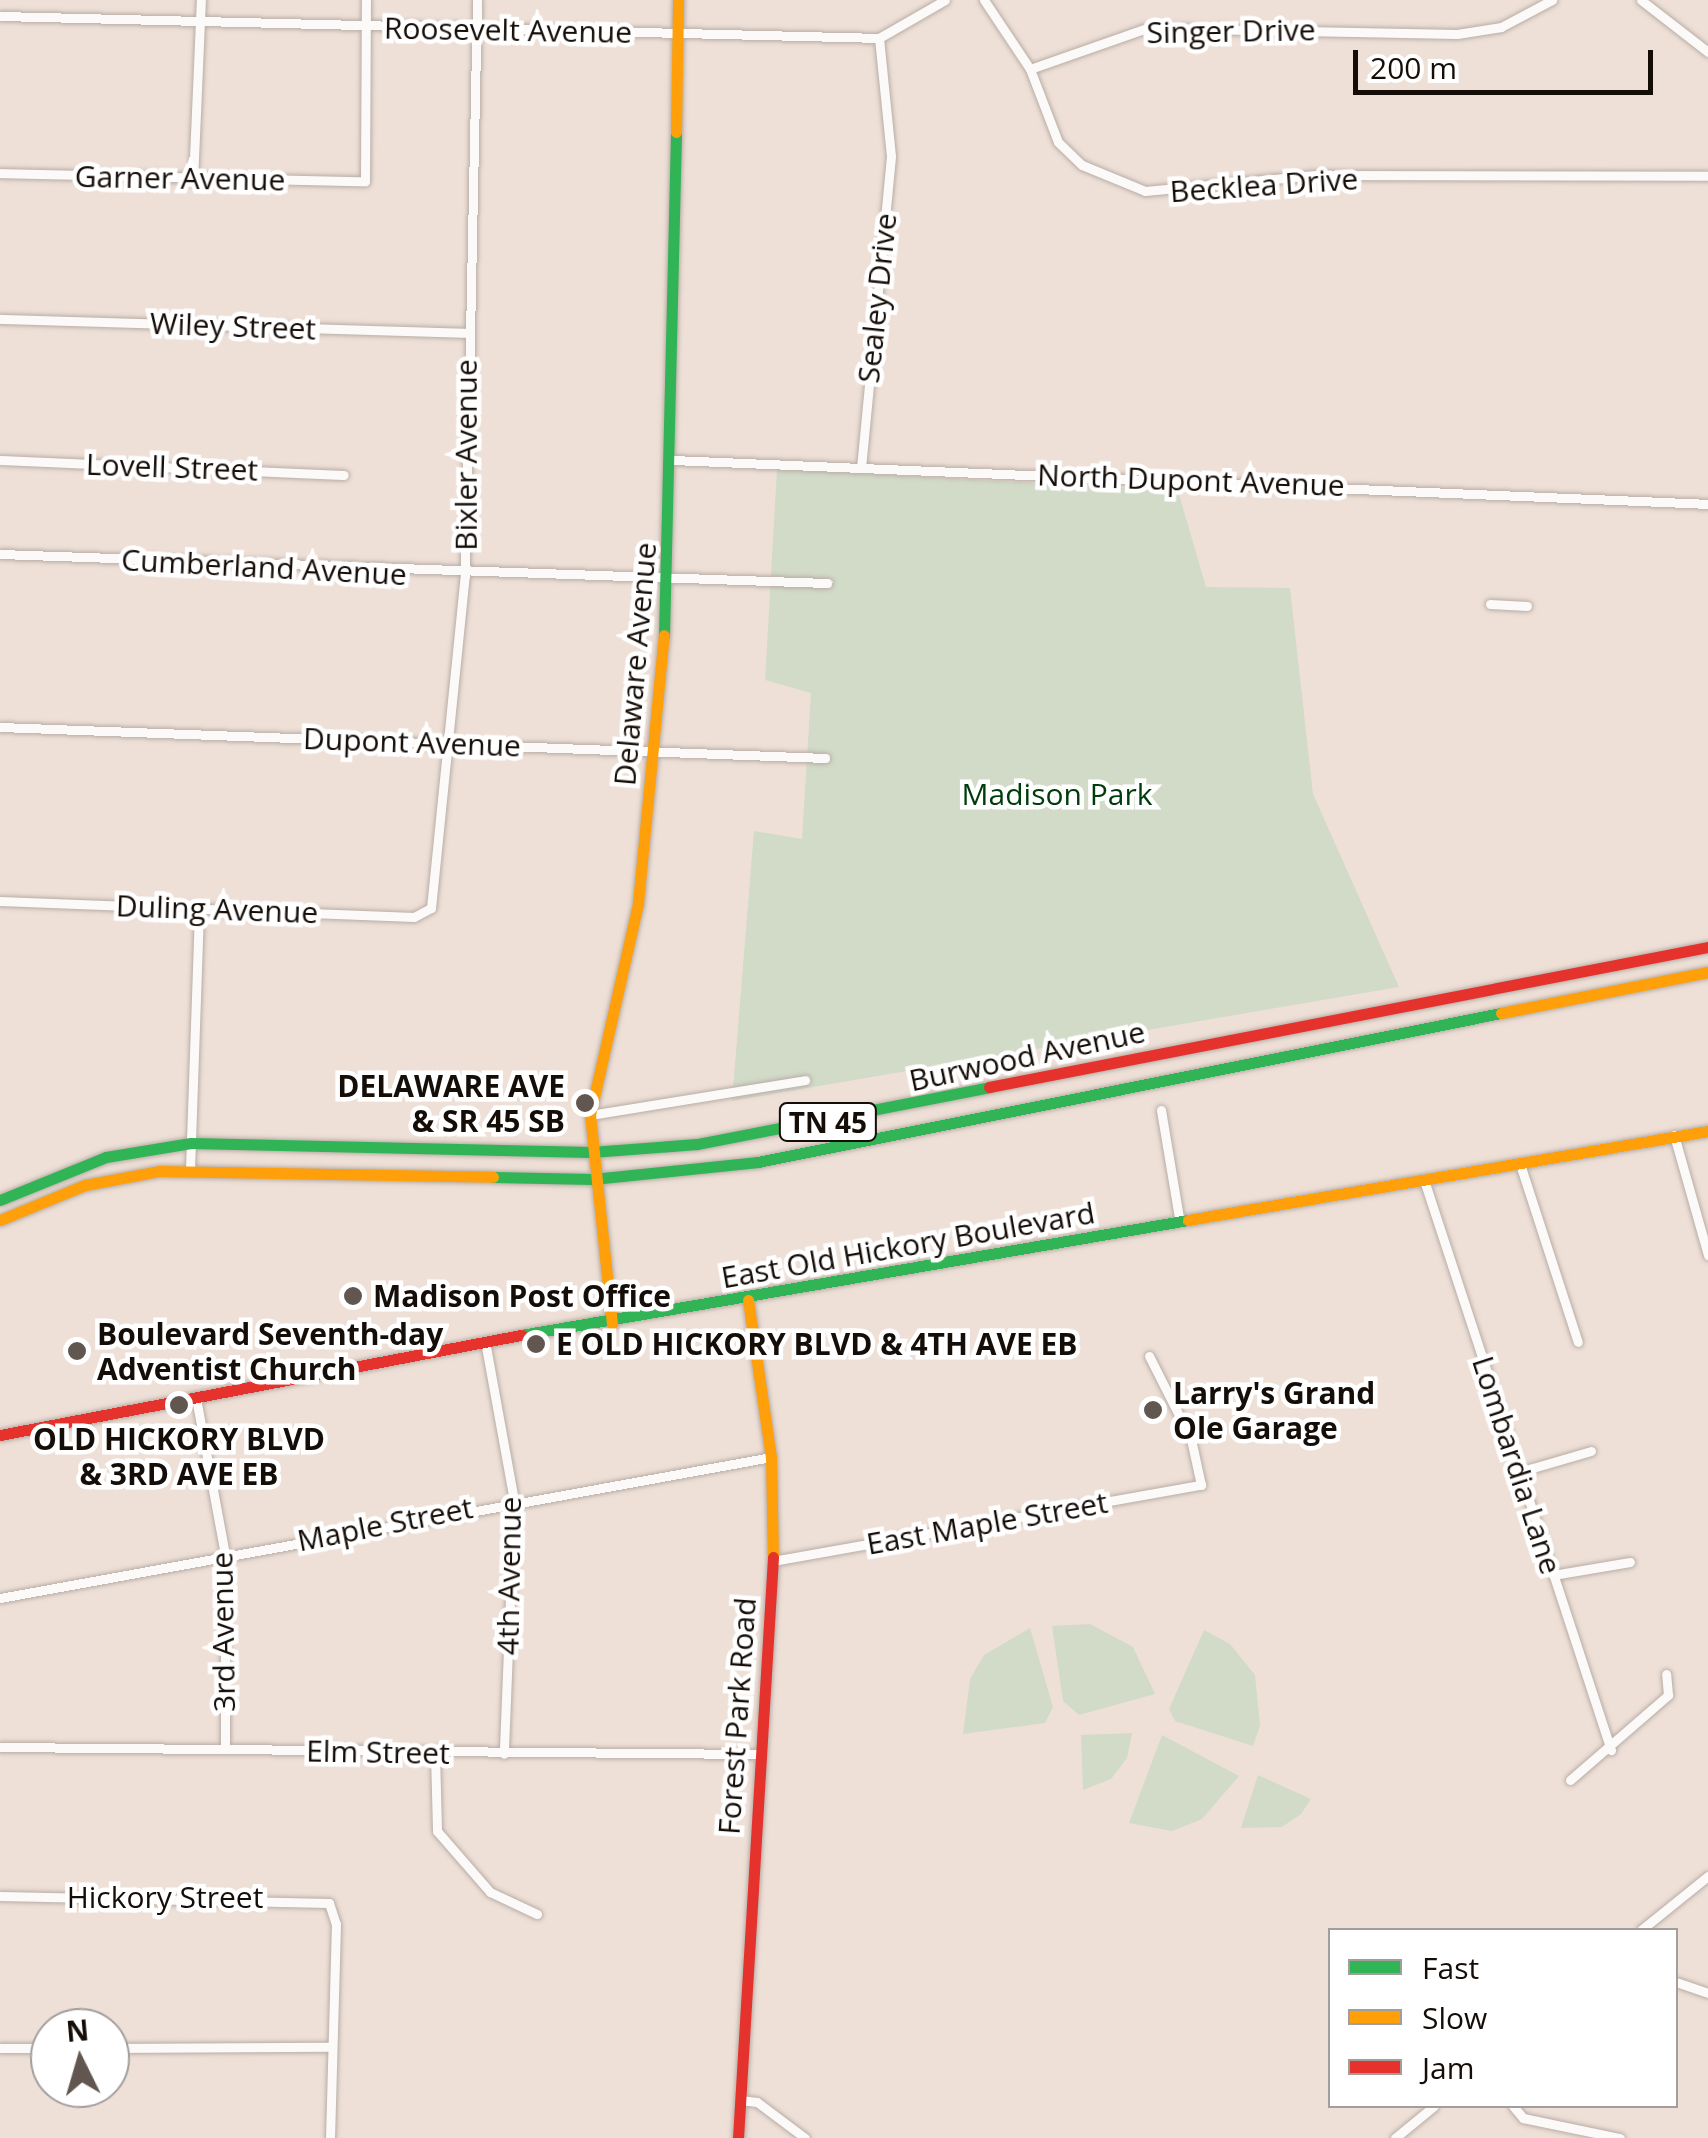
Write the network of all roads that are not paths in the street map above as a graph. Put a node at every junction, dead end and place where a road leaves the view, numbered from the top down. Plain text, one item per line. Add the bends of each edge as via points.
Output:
1 (201, 0) edge
2 (366, 0) edge
3 (478, 0) edge
4 (678, 0) edge
5 (944, 0) edge
6 (984, 0) edge
7 (1552, 0) edge
8 (1641, 0) edge
9 (0, 16) edge
10 (200, 23) junction
11 (366, 26) junction
12 (477, 27) junction
13 (676, 34) junction
14 (879, 38) junction
15 (1708, 52) edge
16 (1030, 69) junction
17 (0, 173) edge
18 (1708, 176) edge
19 (192, 181) junction
20 (0, 318) edge
21 (466, 334) junction
22 (0, 460) edge
23 (673, 460) junction
24 (860, 468) junction
25 (344, 474) dead end
26 (1708, 504) edge
27 (0, 554) edge
28 (465, 576) junction
29 (669, 580) junction
30 (827, 583) dead end
31 (1490, 604) dead end
32 (1527, 606) dead end
33 (0, 727) edge
34 (446, 743) junction
35 (653, 753) junction
36 (825, 758) dead end
37 (0, 901) edge
38 (199, 908) junction
39 (431, 908) joint
40 (1708, 947) edge
41 (1708, 972) edge
42 (805, 1080) dead end
43 (1161, 1110) dead end
44 (590, 1115) junction
45 (1708, 1131) edge
46 (1674, 1136) junction
47 (191, 1144) junction
48 (591, 1152) junction
49 (1520, 1164) junction
50 (190, 1169) junction
51 (593, 1178) junction
52 (1424, 1180) junction
53 (0, 1200) edge
54 (1179, 1218) junction
55 (0, 1220) edge
56 (1708, 1255) edge
57 (748, 1300) junction
58 (612, 1324) junction
59 (484, 1341) junction
60 (1578, 1342) dead end
61 (1149, 1356) dead end
62 (196, 1398) junction
63 (0, 1435) edge
64 (1591, 1450) dead end
65 (771, 1457) junction
66 (1520, 1472) junction
67 (514, 1500) junction
68 (225, 1555) junction
69 (773, 1561) junction
70 (1630, 1562) dead end
71 (1553, 1575) junction
72 (0, 1598) edge
73 (1666, 1674) dead end
74 (0, 1746) edge
75 (225, 1748) junction
76 (1611, 1750) junction
77 (436, 1753) junction
78 (504, 1754) junction
79 (756, 1754) junction
80 (1570, 1780) dead end
81 (1708, 1876) edge
82 (0, 1896) edge
83 (537, 1914) dead end
84 (1643, 1928) edge
85 (1678, 1983) edge
86 (1708, 1993) edge
87 (0, 2048) edge
88 (30, 2048) edge
89 (130, 2048) edge
90 (331, 2048) junction
91 (740, 2100) junction
92 (1432, 2108) edge
93 (1515, 2108) edge
94 (330, 2138) edge
95 (738, 2138) edge
96 (805, 2138) edge
97 (1395, 2138) edge
98 (1620, 2138) edge

1 - 10 street
2 - 11 street
3 - 12 street, Bixler Avenue
4 - 13 street, Delaware Avenue
5 - 14 street
6 - 16 street, Becklea Drive
7 - 16 street, Singer Drive via 1501,27 1457,34 1148,28
8 - 15 street
9 - 10 street, Roosevelt Avenue
10 - 11 street, Roosevelt Avenue
10 - 19 street
11 - 12 street, Roosevelt Avenue
11 - 19 street, Garner Avenue via 360,180
12 - 13 street, Roosevelt Avenue
12 - 21 street, Bixler Avenue
13 - 14 street, Roosevelt Avenue
13 - 23 street, Delaware Avenue
14 - 24 street, Sealey Drive via 892,129
16 - 18 street, Becklea Drive via 1058,142 1082,166 1145,192 1320,175
17 - 19 street, Garner Avenue
20 - 21 street, Wiley Street
21 - 28 street, Bixler Avenue
22 - 25 street, Lovell Street
23 - 24 street, North Dupont Avenue
23 - 29 street, Delaware Avenue
24 - 26 street, North Dupont Avenue
27 - 28 street, Cumberland Avenue
28 - 29 street, Cumberland Avenue
28 - 34 street, Bixler Avenue
29 - 30 street, Cumberland Avenue
29 - 35 street, Delaware Avenue
31 - 32 street
33 - 34 street, Dupont Avenue
34 - 35 street, Dupont Avenue
34 - 39 street, Bixler Avenue
35 - 36 street, Dupont Avenue
35 - 44 street, Delaware Avenue via 638,903
37 - 38 street, Duling Avenue
38 - 39 street, Duling Avenue via 414,917
38 - 47 street
40 - 48 street, Burwood Avenue / TN 45 via 842,1120
41 - 51 street, Burwood Avenue / TN 45 via 758,1162
42 - 44 street
43 - 54 street
44 - 48 street, Delaware Avenue
45 - 46 street, East Old Hickory Boulevard
46 - 49 street, East Old Hickory Boulevard
46 - 56 street
47 - 48 street, Burwood Avenue / TN 45
47 - 50 street
47 - 53 street, Burwood Avenue / TN 45 via 106,1157
48 - 51 street, Delaware Avenue
49 - 52 street, East Old Hickory Boulevard
49 - 60 street
50 - 51 street, Burwood Avenue / TN 45
50 - 55 street, Burwood Avenue / TN 45 via 84,1185
51 - 58 street, Delaware Avenue
52 - 54 street, East Old Hickory Boulevard
52 - 66 street, Lombardia Lane
54 - 57 street, East Old Hickory Boulevard
57 - 58 street, East Old Hickory Boulevard
57 - 65 street, Forest Park Road
58 - 59 street, East Old Hickory Boulevard
59 - 62 street, East Old Hickory Boulevard
59 - 67 street, 4th Avenue
61 - 69 street, East Maple Street via 1191,1439 1200,1486
62 - 63 street, East Old Hickory Boulevard
62 - 68 street, 3rd Avenue
64 - 66 street
65 - 67 street, Maple Street
65 - 69 street, Forest Park Road
66 - 71 street, Lombardia Lane
67 - 68 street, Maple Street
67 - 78 street, 4th Avenue
68 - 72 street, Maple Street
68 - 75 street, 3rd Avenue
69 - 79 street, Forest Park Road
70 - 71 street
71 - 76 street, Lombardia Lane
73 - 76 street via 1668,1696
74 - 75 street, Elm Street
75 - 77 street, Elm Street
76 - 80 street
77 - 78 street, Elm Street
77 - 83 street via 437,1832 490,1892
78 - 79 street, Elm Street
79 - 91 street, Forest Park Road
81 - 84 street
82 - 90 street, Hickory Street via 328,1903 336,1924
85 - 86 street
87 - 88 street
89 - 90 street
90 - 94 street
91 - 95 street, Forest Park Road
91 - 96 street via 757,2102
92 - 97 street
93 - 98 street via 1523,2118

